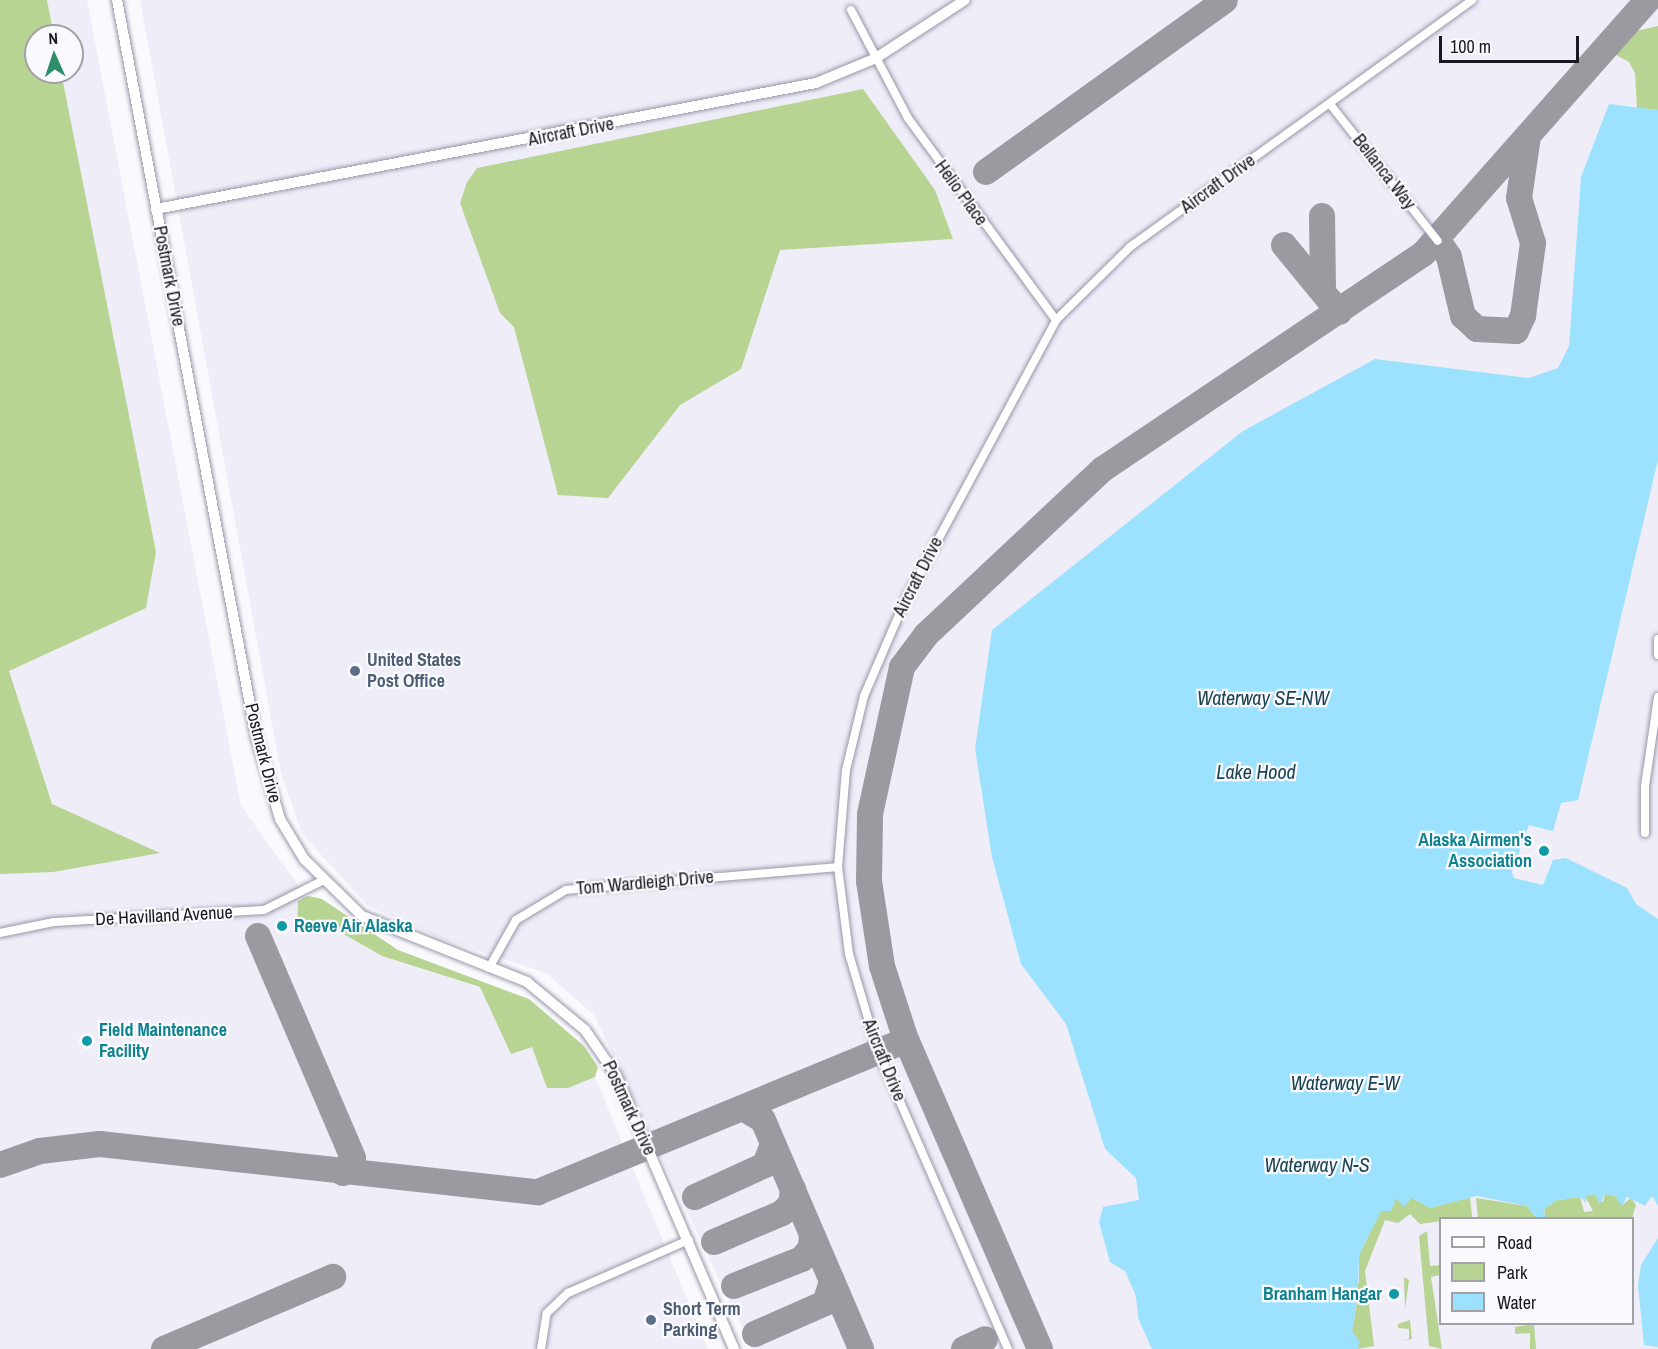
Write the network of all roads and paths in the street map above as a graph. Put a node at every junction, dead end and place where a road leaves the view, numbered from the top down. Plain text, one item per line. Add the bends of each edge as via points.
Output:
1 (117, 0) edge
2 (965, 0) edge
3 (1472, 0) edge
4 (851, 10) dead end
5 (876, 58) junction
6 (1330, 104) junction
7 (156, 209) junction
8 (1438, 241) dead end
9 (1056, 320) junction
10 (1658, 639) edge
11 (1658, 655) edge
12 (1658, 698) edge
13 (1645, 833) dead end
14 (838, 867) junction
15 (322, 881) junction
16 (0, 933) edge
17 (489, 968) junction
18 (689, 1240) junction
19 (541, 1349) edge
20 (734, 1349) edge
21 (1008, 1349) edge

1 - 7 street, Postmark Drive
2 - 5 street, Aircraft Drive
3 - 6 street, Aircraft Drive
4 - 5 street, Helio Place
5 - 7 street, Aircraft Drive via 816,83 755,97
5 - 9 street, Helio Place via 929,149
6 - 8 street, Bellanca Way
6 - 9 street, Aircraft Drive via 1130,247
7 - 15 street, Postmark Drive via 264,772 283,825
9 - 14 street, Aircraft Drive via 905,601 864,696 846,770
10 - 11 street
12 - 13 street via 1645,786
14 - 17 street, Tom Wardleigh Drive via 566,890 516,920
14 - 21 street, Aircraft Drive via 849,954 878,1052
15 - 16 street, De Havilland Avenue via 264,910 54,922
15 - 17 street, Postmark Drive via 362,916
17 - 18 street, Postmark Drive via 527,982 559,1005 607,1057
18 - 19 street via 568,1293 547,1313
18 - 20 street, Postmark Drive

